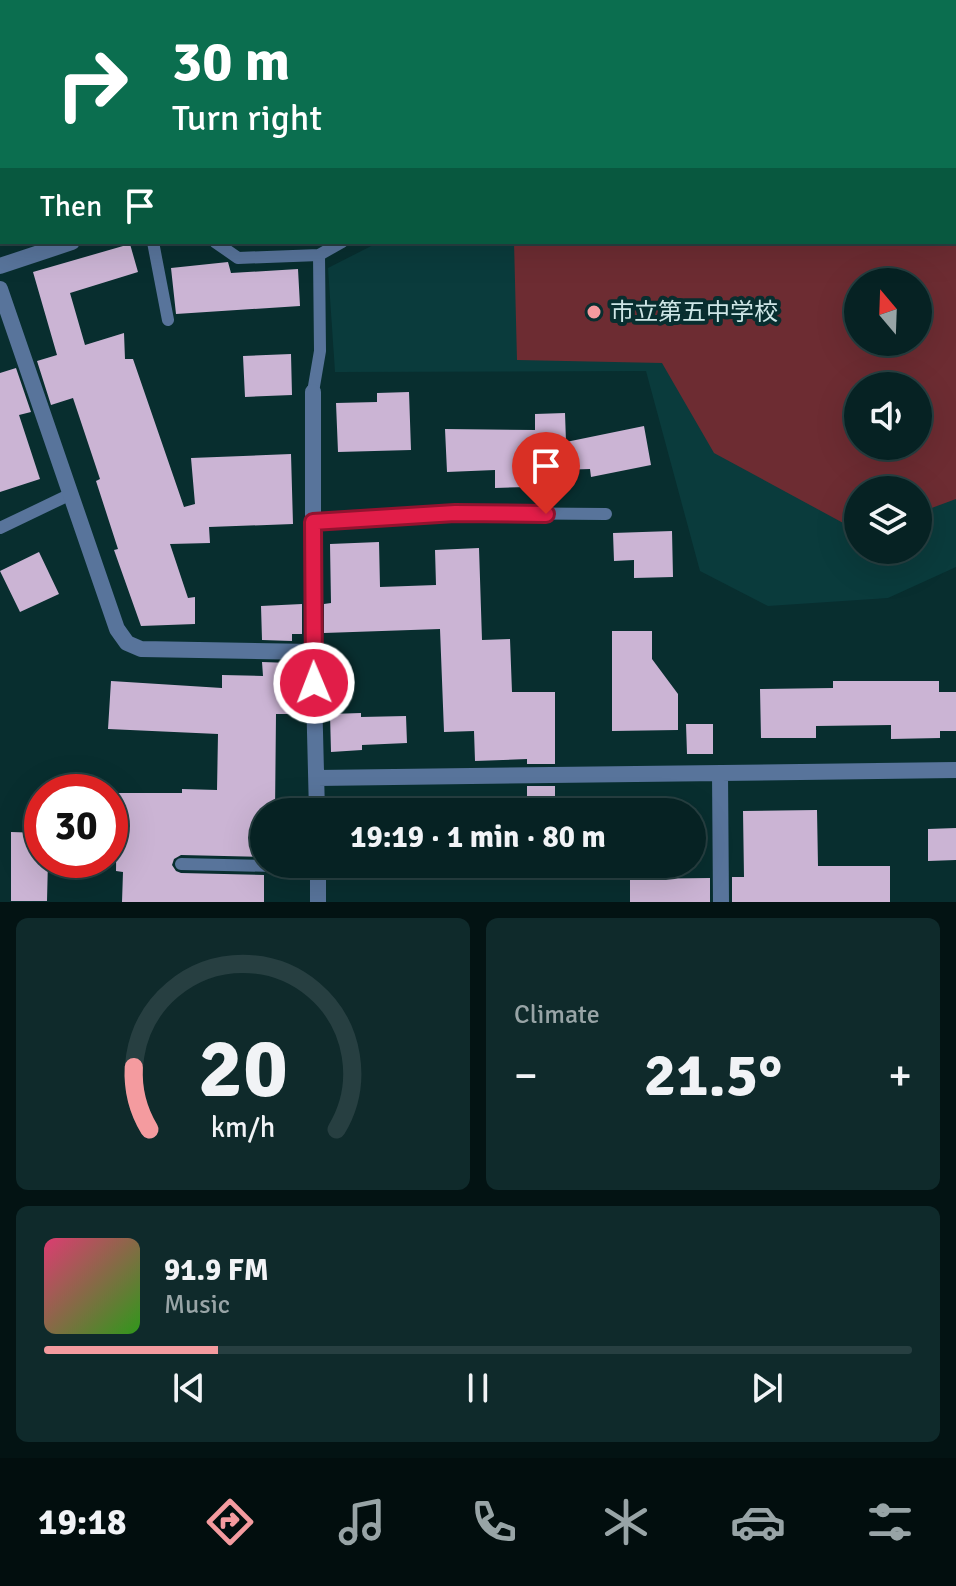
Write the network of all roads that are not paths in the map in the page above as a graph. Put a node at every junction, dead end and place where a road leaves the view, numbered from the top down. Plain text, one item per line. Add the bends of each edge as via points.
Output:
1 (66, 244) edge
2 (153, 244) edge
3 (218, 244) edge
4 (338, 244) edge
5 (319, 255) junction
6 (0, 266) edge
7 (0, 289) edge
8 (168, 320) dead end
9 (313, 392) joint
10 (71, 494) junction
11 (606, 514) dead end
12 (313, 522) junction
13 (0, 528) edge
14 (313, 652) junction
15 (956, 770) edge
16 (720, 773) junction
17 (317, 778) junction
18 (317, 798) edge
19 (181, 864) dead end
20 (250, 865) edge
21 (318, 878) edge
22 (318, 902) edge
23 (721, 902) edge

1 - 6 street
2 - 8 lane
3 - 5 lane via 238,258
4 - 5 lane
5 - 9 lane via 320,351
7 - 10 street
9 - 12 street
10 - 13 lane
10 - 14 street via 117,629 127,643 141,649
11 - 12 lane via 455,513
12 - 14 street
14 - 17 street
15 - 16 street
16 - 17 street
16 - 23 street
17 - 18 street
19 - 20 lane
21 - 22 street

